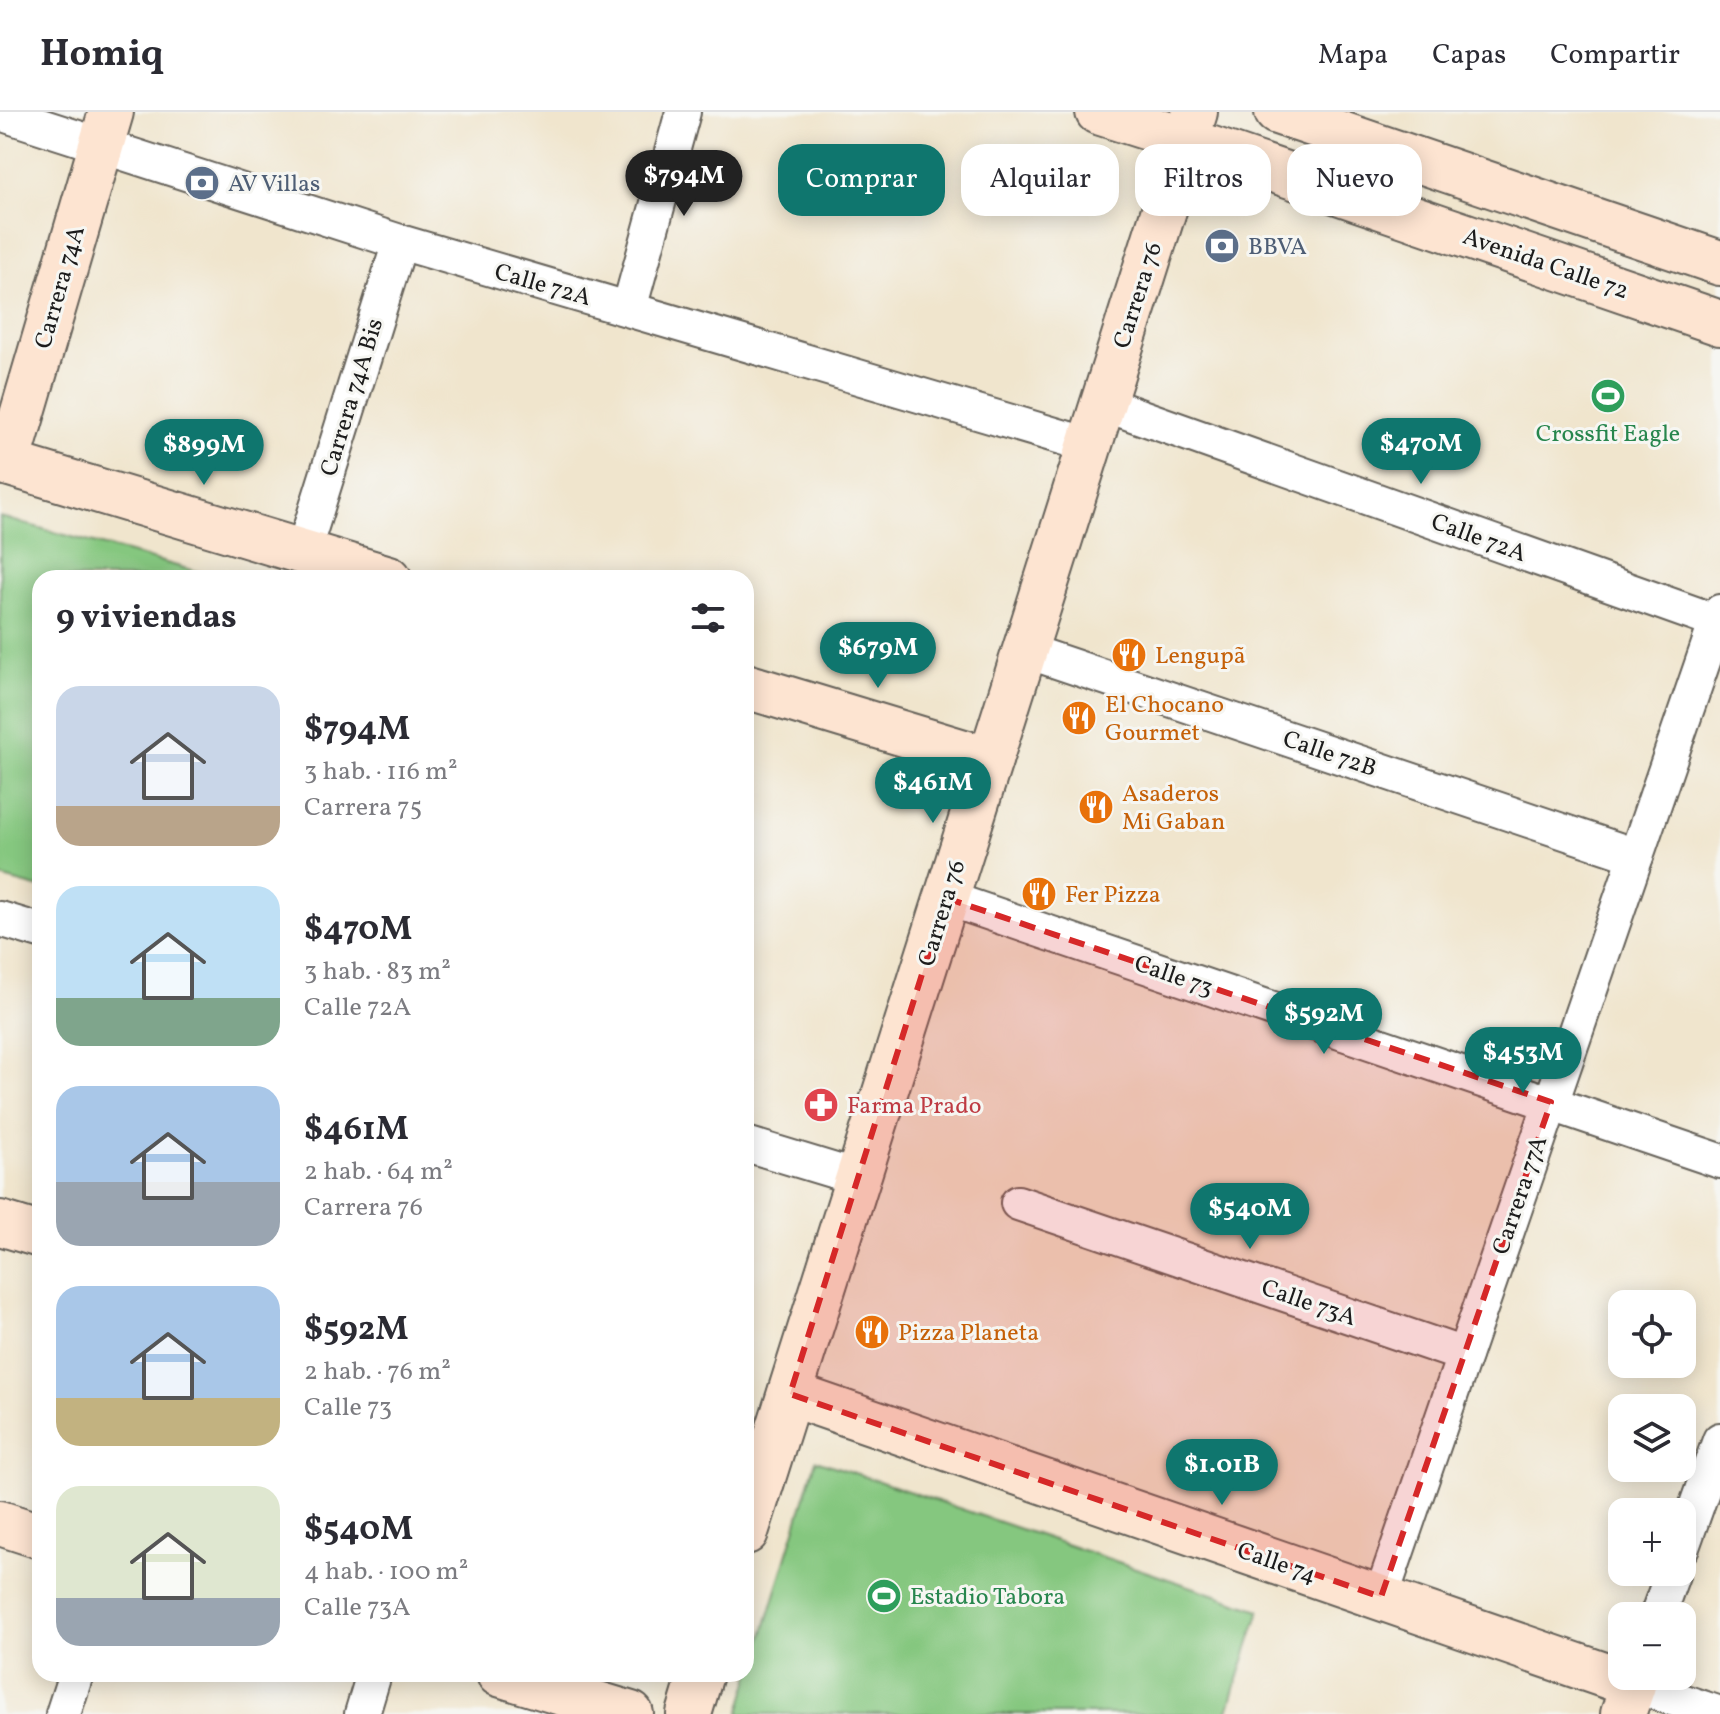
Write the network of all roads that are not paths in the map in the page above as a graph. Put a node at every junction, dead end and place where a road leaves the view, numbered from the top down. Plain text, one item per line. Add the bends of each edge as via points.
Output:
1 (683, 112) edge
2 (1098, 112) edge
3 (1277, 112) edge
4 (0, 113) edge
5 (1190, 126) edge
6 (106, 129) edge
7 (400, 242) junction
8 (1720, 263) edge
9 (629, 309) junction
10 (1720, 323) edge
11 (1102, 403) junction
12 (1089, 445) junction
13 (4, 462) edge
14 (303, 552) junction
15 (363, 570) edge
16 (1719, 619) edge
17 (1024, 650) junction
18 (754, 688) edge
19 (990, 760) junction
20 (1636, 856) junction
21 (946, 898) junction
22 (0, 919) edge
23 (32, 929) edge
24 (1551, 1102) junction
25 (754, 1146) edge
26 (1720, 1161) edge
27 (858, 1178) junction
28 (1018, 1203) dead end
29 (0, 1223) edge
30 (32, 1233) edge
31 (1464, 1355) junction
32 (790, 1394) junction
33 (1720, 1440) edge
34 (758, 1455) edge
35 (754, 1481) edge
36 (1696, 1508) edge
37 (0, 1523) edge
38 (32, 1533) edge
39 (1381, 1597) junction
40 (73, 1682) edge
41 (372, 1682) edge
42 (525, 1682) edge
43 (699, 1682) edge
44 (1631, 1692) edge
45 (63, 1714) edge
46 (362, 1714) edge
47 (631, 1714) edge
48 (689, 1714) edge
49 (1720, 1714) edge

1 - 9 street
2 - 5 main road, Avenida Calle 72
3 - 8 main road
4 - 6 street, Calle 72A
5 - 10 main road, Avenida Calle 72
5 - 11 main road, Carrera 76
6 - 7 street, Calle 72A
6 - 13 main road, Carrera 74A
7 - 9 street, Calle 72A
7 - 14 street, Carrera 74A Bis
9 - 12 street, Calle 72A
11 - 12 main road, Carrera 76
11 - 16 street, Calle 72A
12 - 17 main road, Carrera 76
13 - 14 main road
14 - 15 main road
16 - 20 street, Carrera 77A
17 - 19 main road, Carrera 76
17 - 20 street, Calle 72B
18 - 19 main road
19 - 21 main road, Carrera 76
20 - 24 street, Carrera 77A
21 - 24 street, Calle 73
21 - 27 main road, Carrera 76
22 - 23 street
24 - 26 street, Calle 73
24 - 31 street, Carrera 77A
25 - 27 street
27 - 32 main road, Carrera 76
28 - 31 street, Calle 73A
29 - 30 main road
31 - 39 street, Carrera 77A
32 - 34 main road, Carrera 76
32 - 39 main road, Calle 74
33 - 36 street
34 - 35 main road, Carrera 76
37 - 38 main road
39 - 44 main road, Calle 74
40 - 45 street
41 - 46 street
42 - 47 main road
43 - 48 main road
44 - 49 street, Calle 74

